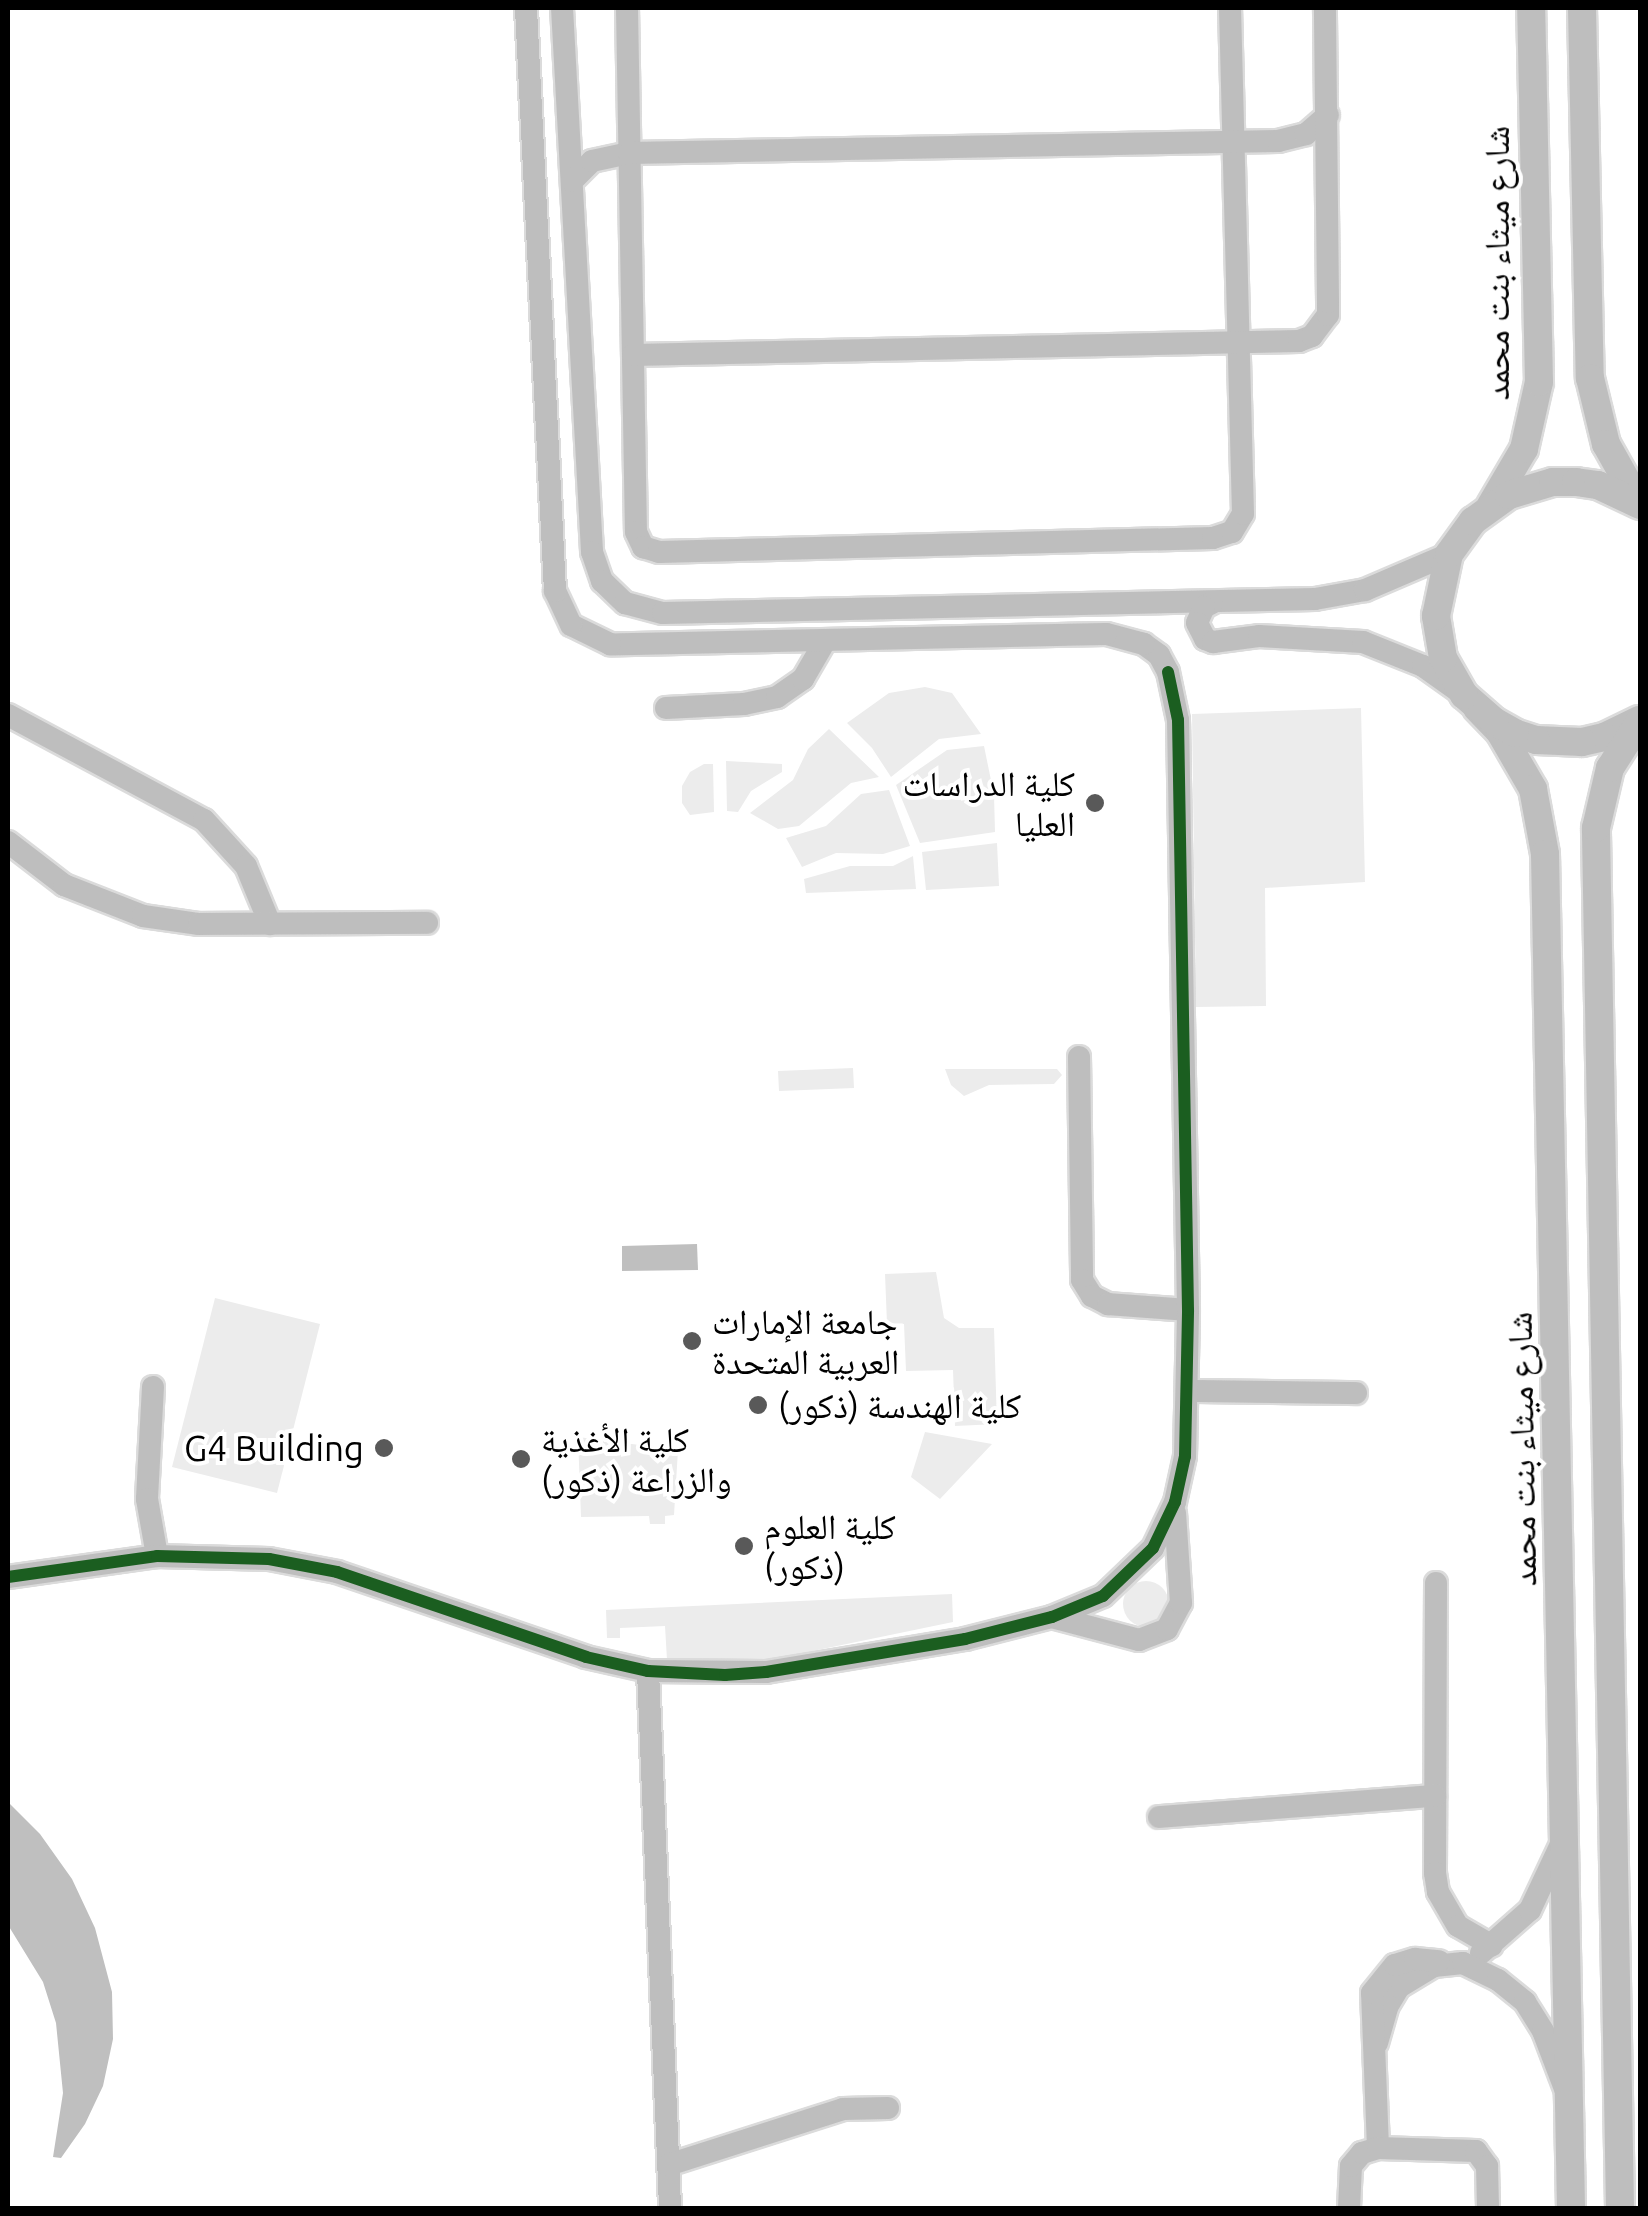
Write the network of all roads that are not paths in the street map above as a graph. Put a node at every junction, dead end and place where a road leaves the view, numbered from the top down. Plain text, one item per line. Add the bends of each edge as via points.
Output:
1 (526, 8) edge
2 (562, 8) edge
3 (627, 8) edge
4 (1230, 8) edge
5 (1325, 8) edge
6 (1531, 8) edge
7 (1582, 8) edge
8 (1328, 116) junction
9 (1233, 141) junction
10 (629, 153) junction
11 (572, 180) junction
12 (1237, 342) junction
13 (633, 355) junction
14 (1640, 504) edge
15 (1489, 507) junction
16 (1449, 554) junction
17 (1212, 602) junction
18 (825, 642) junction
19 (1470, 702) junction
20 (666, 708) dead end
21 (8, 715) edge
22 (1640, 720) edge
23 (8, 842) edge
24 (427, 923) dead end
25 (270, 924) junction
26 (1080, 1057) dead end
27 (1188, 1310) junction
28 (153, 1387) dead end
29 (1188, 1390) junction
30 (1356, 1392) dead end
31 (1175, 1502) junction
32 (157, 1556) junction
33 (8, 1577) edge
34 (1436, 1583) dead end
35 (1052, 1617) junction
36 (648, 1671) junction
37 (1435, 1796) junction
38 (1160, 1817) dead end
39 (1566, 1832) junction
40 (1492, 1946) junction
41 (1455, 1964) junction
42 (1570, 2104) junction
43 (888, 2108) dead end
44 (1378, 2148) junction
45 (668, 2165) junction
46 (670, 2208) edge
47 (1349, 2208) edge
48 (1488, 2208) edge
49 (1572, 2208) edge
50 (1620, 2208) edge

1 - 18 street via 558,603 580,632 610,644
2 - 11 street
3 - 10 street
4 - 9 street
5 - 8 street
6 - 15 main road, شارع ميثاء بنت محمد via 1539,382 1524,449
7 - 14 main road via 1590,378 1606,444
8 - 9 street via 1292,139
8 - 12 street via 1328,315 1299,341
9 - 10 street
9 - 12 street
10 - 11 street via 592,161
10 - 13 street
11 - 17 street via 592,552 602,581 625,603 663,614
12 - 13 street
12 - 13 street via 1243,514 1224,536 688,552 651,550 638,540
14 - 15 main road via 1576,482 1530,487
15 - 16 main road, شارع ميثاء بنت محمد
16 - 17 street via 1389,582 1340,595
16 - 19 main road, شارع ميثاء بنت محمد via 1437,595 1438,637
17 - 19 street via 1197,623 1205,639 1352,640 1404,656
18 - 20 street via 803,678 777,696
18 - 27 street via 1106,634 1159,655 1178,720
19 - 22 main road via 1515,733 1559,743 1604,738
19 - 39 main road, شارع ميثاء بنت محمد via 1500,732 1526,774 1545,854
21 - 25 street via 204,820 246,866
22 - 50 main road via 1610,768 1596,828
23 - 25 street via 64,885 116,909 170,922
24 - 25 street
26 - 27 street via 1082,1280 1108,1304
27 - 29 street
28 - 32 street via 148,1499
29 - 30 street
29 - 31 street via 1186,1456
31 - 35 street via 1153,1548 1128,1575 1103,1596
31 - 35 street via 1180,1604 1167,1630 1139,1640
32 - 33 street
32 - 36 street via 269,1559 337,1572 586,1657
34 - 37 street
35 - 36 street via 766,1672
36 - 45 street
37 - 38 street
37 - 40 street via 1438,1892 1458,1926
39 - 40 street via 1530,1910
39 - 42 main road, شارع ميثاء بنت محمد
40 - 41 street
41 - 42 street via 1498,1980 1525,2002
41 - 44 street via 1414,1959 1386,1972 1370,2005
42 - 49 main road, شارع ميثاء بنت محمد
43 - 45 street via 830,2112
44 - 47 street via 1350,2166
44 - 48 street via 1476,2151 1486,2166
45 - 46 street

